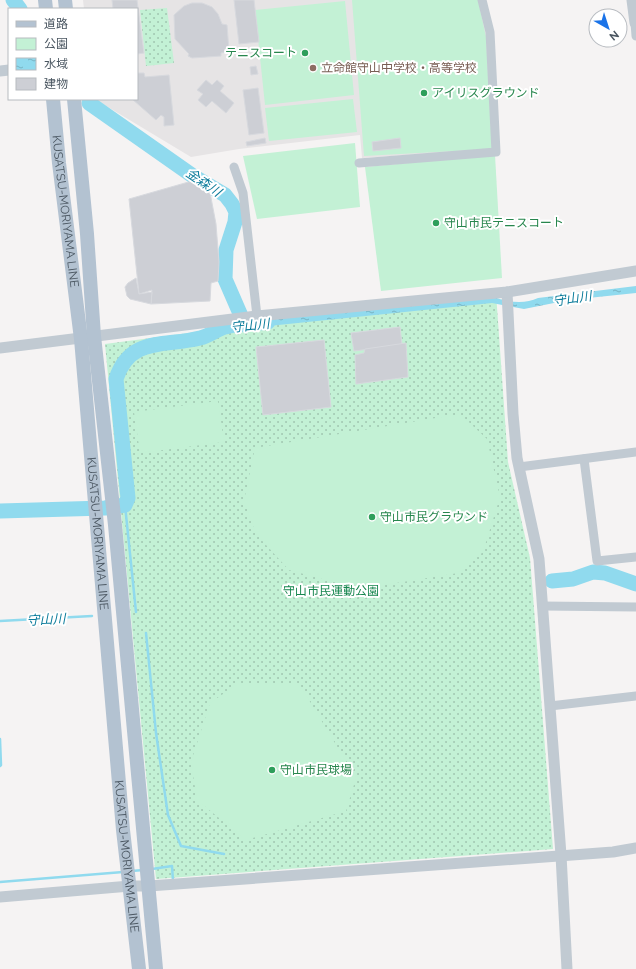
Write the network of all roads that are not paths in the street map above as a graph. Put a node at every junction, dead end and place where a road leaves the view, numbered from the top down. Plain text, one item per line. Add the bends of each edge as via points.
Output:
1 (482, 0) edge
2 (632, 0) edge
3 (635, 23) joint
4 (636, 36) edge
5 (54, 100) edge
6 (74, 100) edge
7 (359, 163) dead end
8 (234, 167) dead end
9 (636, 271) edge
10 (506, 292) junction
11 (253, 316) junction
12 (88, 338) junction
13 (0, 348) edge
14 (636, 452) edge
15 (584, 459) junction
16 (519, 467) junction
17 (636, 557) edge
18 (542, 606) junction
19 (636, 607) edge
20 (636, 696) edge
21 (550, 706) junction
22 (636, 848) edge
23 (561, 855) junction
24 (130, 886) junction
25 (148, 886) junction
26 (0, 897) edge
27 (139, 969) edge
28 (156, 969) edge
29 (567, 969) edge

1 - 7 street via 490,32 496,152
2 - 3 street
3 - 4 street
5 - 12 main road, KUSATSU-MORIYAMA LINE via 59,163
6 - 12 main road, KUSATSU-MORIYAMA LINE via 87,234
8 - 11 street via 243,193
9 - 10 street
10 - 11 street
10 - 16 street via 512,414
11 - 12 street
12 - 13 street
12 - 24 main road, KUSATSU-MORIYAMA LINE via 123,830
12 - 25 main road, KUSATSU-MORIYAMA LINE via 115,524
14 - 15 street
15 - 16 street
15 - 17 street via 597,561
16 - 18 street via 539,558
18 - 19 street
18 - 21 street
20 - 21 street
21 - 23 street
22 - 23 street
23 - 25 street
23 - 29 street
24 - 25 street
24 - 26 street
24 - 27 main road, KUSATSU-MORIYAMA LINE
25 - 28 main road, KUSATSU-MORIYAMA LINE

